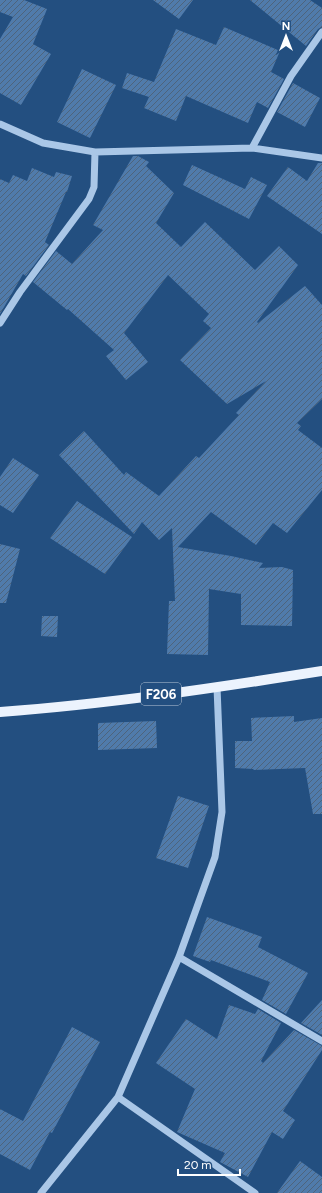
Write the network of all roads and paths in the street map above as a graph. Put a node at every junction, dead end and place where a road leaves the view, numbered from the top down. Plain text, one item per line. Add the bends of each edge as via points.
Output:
1 (322, 32) edge
2 (0, 124) edge
3 (252, 148) junction
4 (95, 152) junction
5 (322, 158) edge
6 (0, 323) edge
7 (322, 671) edge
8 (217, 687) junction
9 (0, 712) edge
10 (179, 957) junction
11 (322, 1041) edge
12 (118, 1097) junction
13 (41, 1193) edge
14 (255, 1193) edge

1 - 3 street via 291,76
2 - 4 street via 43,143
3 - 4 street
3 - 5 street
4 - 6 street via 94,187 89,199
7 - 8 main road, F206
8 - 9 main road, F206 via 48,709
8 - 10 street via 222,812 215,857
10 - 11 street
10 - 12 street
12 - 13 street
12 - 14 street

